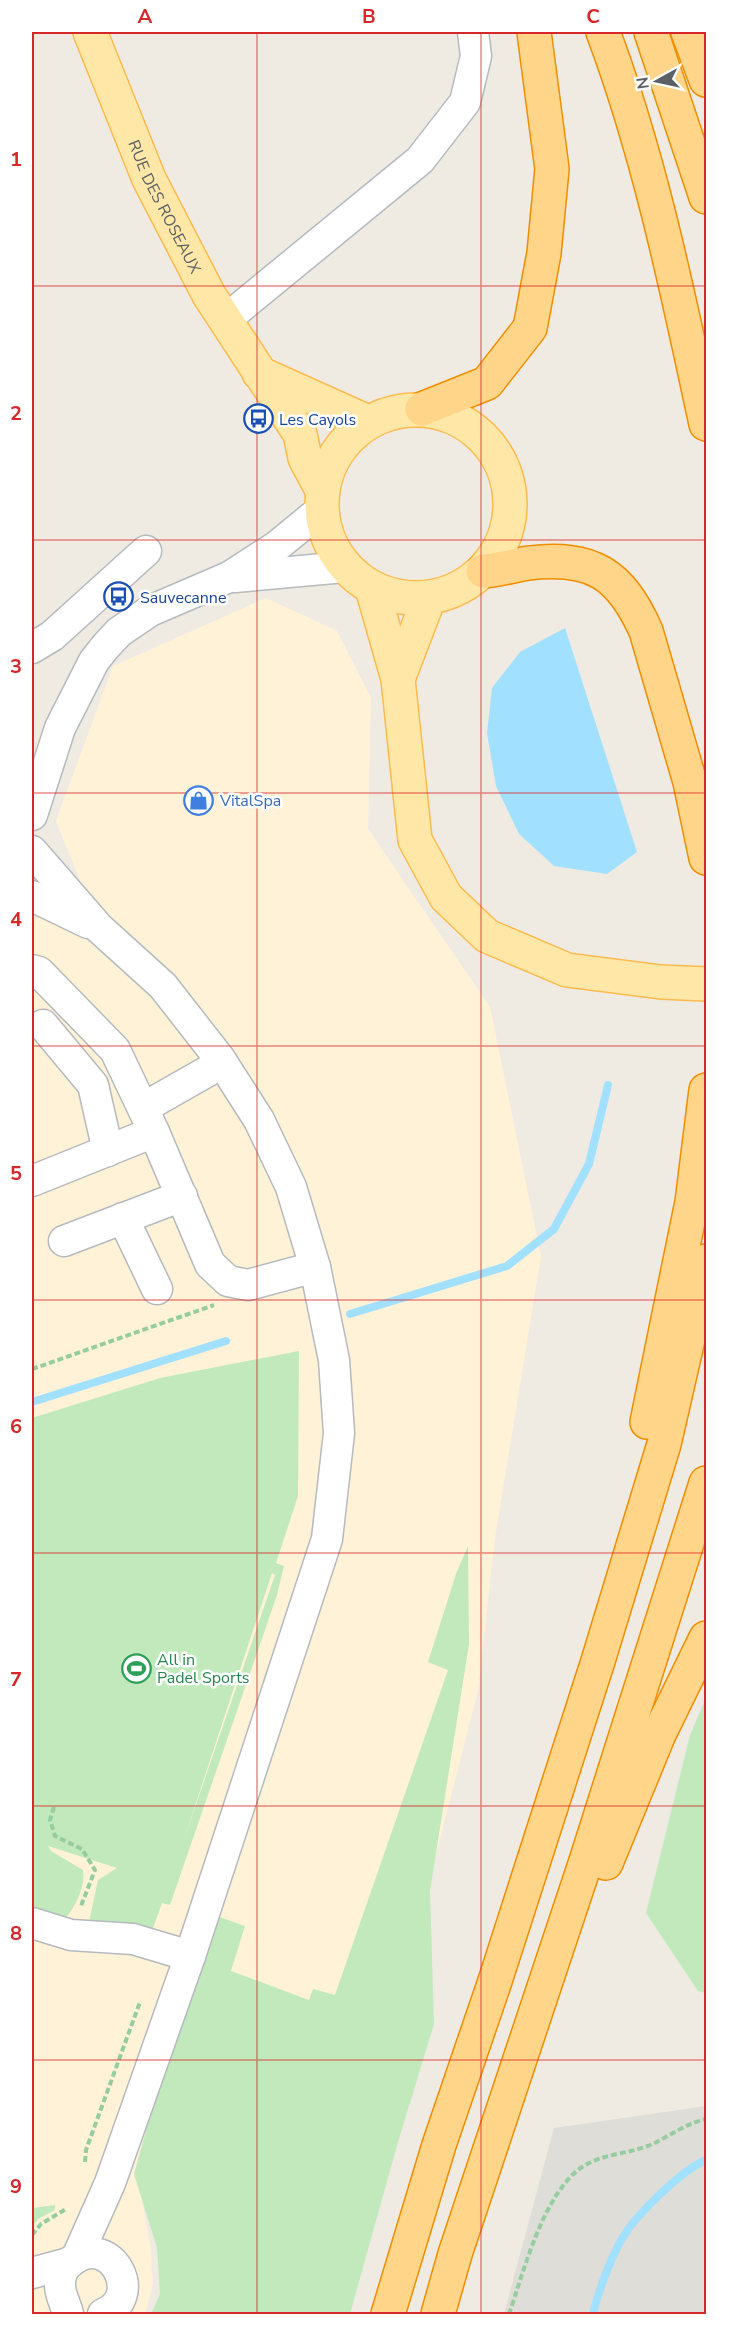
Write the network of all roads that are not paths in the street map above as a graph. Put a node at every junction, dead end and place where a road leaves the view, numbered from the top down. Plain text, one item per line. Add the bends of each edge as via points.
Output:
1 (90, 32) edge
2 (473, 32) edge
3 (534, 32) edge
4 (603, 32) edge
5 (651, 32) edge
6 (688, 32) edge
7 (706, 80) edge
8 (706, 197) edge
9 (225, 320) junction
10 (260, 373) junction
11 (422, 409) junction
12 (368, 422) junction
13 (706, 424) edge
14 (321, 500) junction
15 (146, 551) dead end
16 (345, 567) junction
17 (483, 571) junction
18 (229, 577) junction
19 (372, 588) junction
20 (429, 598) junction
21 (32, 648) edge
22 (398, 679) junction
23 (60, 728) junction
24 (32, 763) edge
25 (32, 815) edge
26 (32, 851) edge
27 (706, 858) edge
28 (32, 896) edge
29 (99, 928) junction
30 (32, 970) edge
31 (706, 984) edge
32 (43, 1025) dead end
33 (222, 1063) junction
34 (706, 1090) edge
35 (149, 1120) junction
36 (108, 1151) junction
37 (32, 1181) edge
38 (182, 1196) junction
39 (123, 1218) junction
40 (64, 1241) dead end
41 (706, 1261) edge
42 (315, 1267) junction
43 (157, 1288) dead end
44 (706, 1483) edge
45 (706, 1638) edge
46 (598, 1661) junction
47 (32, 1923) edge
48 (190, 1956) junction
49 (97, 2178) junction
50 (455, 2254) junction
51 (73, 2260) junction
52 (115, 2264) junction
53 (32, 2273) edge
54 (32, 2288) edge
55 (69, 2309) edge
56 (103, 2314) edge
57 (388, 2314) edge
58 (438, 2314) edge

1 - 9 main road, RUE DES ROSEAUX via 149,179
2 - 9 street via 476,56 465,102 420,160
3 - 11 highway via 552,169 544,253 530,328 487,383
4 - 13 highway via 622,84 676,286
5 - 8 highway
6 - 7 highway
9 - 10 main road, RUE DES ROSEAUX
10 - 12 main road
10 - 14 main road, RUE DES ROSEAUX via 300,434
11 - 12 main road via 394,411
11 - 17 main road via 452,416 478,433 498,456 509,485 510,516 501,545
12 - 14 main road via 346,439 330,463
14 - 16 main road via 328,540
14 - 18 street via 277,546
15 - 21 street via 52,636
16 - 18 street
16 - 19 main road
17 - 20 main road via 459,589
17 - 27 highway via 571,561 609,576 622,589 636,608 649,641 690,782
18 - 23 street via 150,611 119,632 94,661
19 - 20 main road via 400,598
19 - 22 main road
20 - 22 main road
22 - 31 main road via 416,840 446,897 487,936 567,970
23 - 24 street
23 - 25 street
26 - 29 street
28 - 29 street
29 - 33 street via 162,986
30 - 35 street via 39,972 115,1050
32 - 36 street via 93,1085
33 - 35 street
33 - 42 street via 259,1120 291,1187
34 - 46 highway via 692,1202
35 - 36 street
35 - 38 street
36 - 37 street
38 - 39 street
38 - 42 street via 210,1264 228,1281 248,1285
39 - 40 street
39 - 43 street
41 - 46 highway via 664,1444
42 - 48 street via 334,1360 339,1432 327,1539
44 - 50 highway
45 - 50 highway via 658,1734
46 - 57 highway via 439,2145
47 - 48 street via 71,1935 133,1940
48 - 49 street
49 - 51 street
49 - 52 street via 110,2222
50 - 58 highway
51 - 52 street via 96,2253
51 - 53 street
51 - 55 street via 60,2281
52 - 56 street via 121,2273 122,2295 117,2305
54 - 55 street

